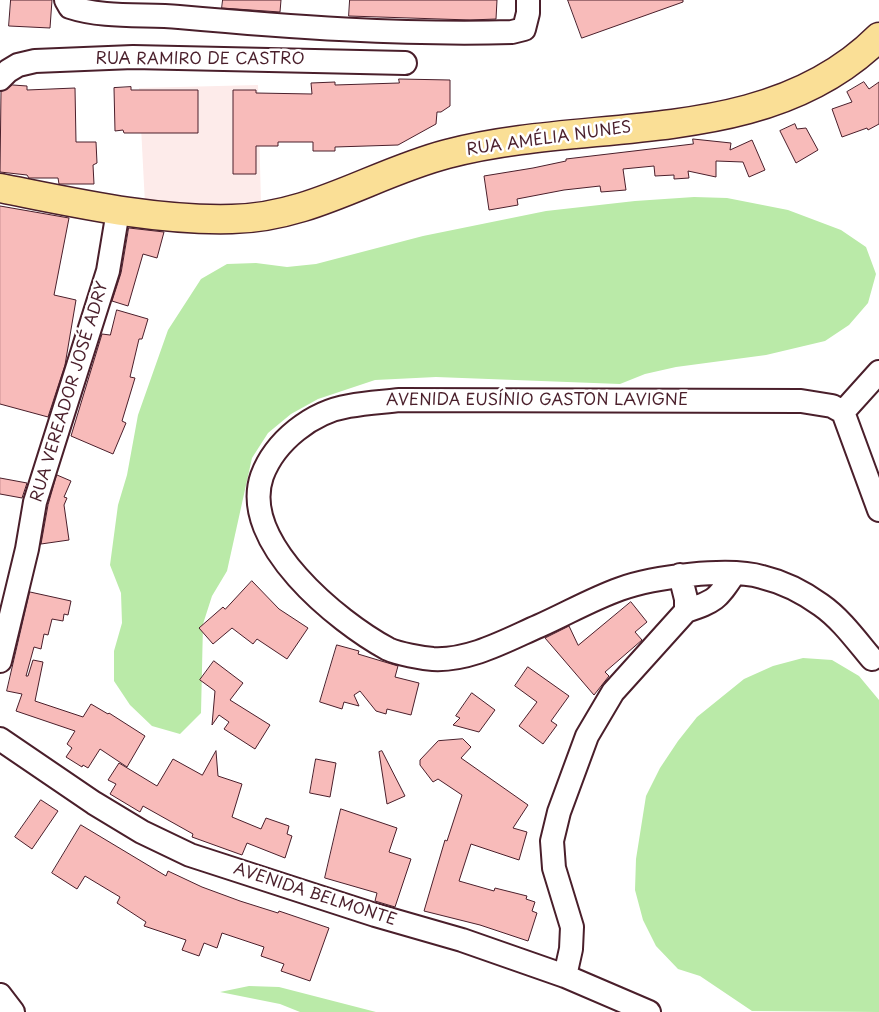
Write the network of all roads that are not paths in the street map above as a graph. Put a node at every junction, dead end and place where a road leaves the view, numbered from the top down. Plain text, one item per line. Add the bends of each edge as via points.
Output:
1 (66, 0) edge
2 (528, 0) edge
3 (879, 38) edge
4 (405, 63) dead end
5 (0, 79) edge
6 (0, 188) edge
7 (118, 211) junction
8 (879, 372) edge
9 (843, 412) junction
10 (879, 510) edge
11 (734, 574) junction
12 (680, 575) junction
13 (686, 611) junction
14 (872, 659) dead end
15 (0, 660) edge
16 (0, 739) edge
17 (565, 976) junction
18 (0, 995) edge
19 (13, 1012) edge
20 (648, 1012) edge

1 - 2 street via 70,7 84,12 356,31 432,33 524,29
3 - 7 main road, RUA AMÉLIA NUNES via 828,79 781,101 695,121 507,142 446,154 278,215 232,219
4 - 5 street, RUA RAMIRO DE CASTRO via 133,57 35,62 18,65
6 - 7 main road, RUA AMÉLIA NUNES
7 - 15 street, RUA VEREADOR JOSÉ ADRY via 105,280 35,502
8 - 9 street
9 - 10 street
9 - 12 street, AVENIDA EUSÍNIO GASTON LAVIGNE via 832,406 791,401 400,400 346,406 311,420 283,441 266,466 258,488 260,512 276,550 310,592 343,620 390,650 433,659 466,655 496,645 621,589
11 - 12 street, AVENIDA EUSÍNIO GASTON LAVIGNE
11 - 13 street via 720,596
11 - 14 street, AVENIDA EUSÍNIO GASTON LAVIGNE via 760,576 790,586 822,605
12 - 13 street
13 - 17 street via 613,692 587,736 572,772 552,841 554,868 572,926
16 - 17 street, AVENIDA BELMONTE via 94,803 142,832 190,855 462,940
17 - 20 street, AVENIDA BELMONTE
18 - 19 street

